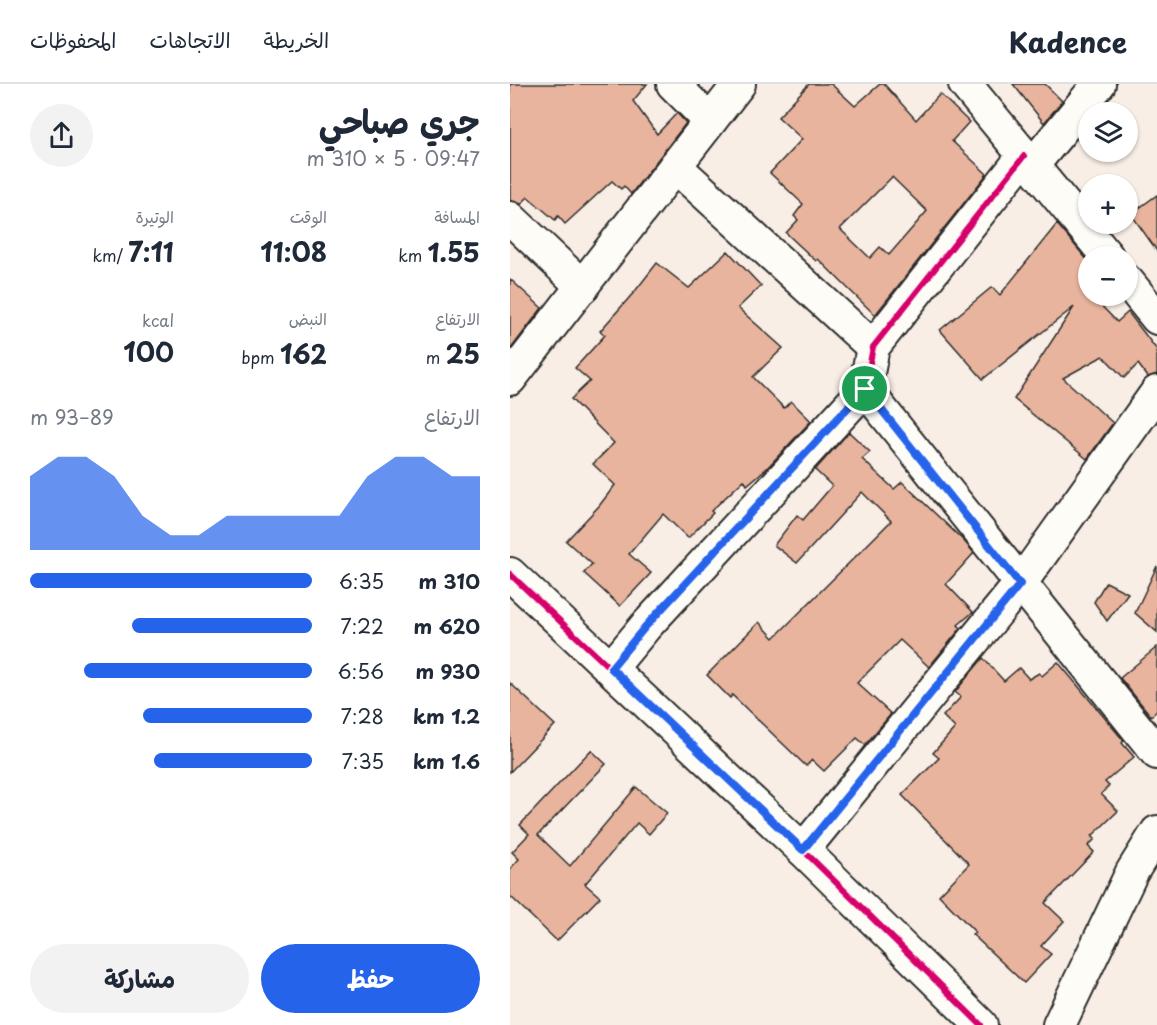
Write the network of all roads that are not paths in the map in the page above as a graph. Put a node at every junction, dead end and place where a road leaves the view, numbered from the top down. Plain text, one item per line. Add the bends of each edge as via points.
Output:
1 (673, 84) edge
2 (739, 84) edge
3 (965, 84) edge
4 (1099, 84) edge
5 (710, 121) junction
6 (1028, 161) junction
7 (675, 166) junction
8 (510, 218) edge
9 (1099, 246) edge
10 (583, 287) junction
11 (1138, 294) edge
12 (1157, 318) edge
13 (873, 347) junction
14 (510, 379) edge
15 (865, 389) junction
16 (1157, 392) edge
17 (510, 574) edge
18 (1020, 584) junction
19 (611, 668) junction
20 (1157, 753) edge
21 (1157, 832) edge
22 (803, 850) junction
23 (981, 1025) edge
24 (1059, 1025) edge

1 - 5 street
2 - 5 street
3 - 6 street
4 - 6 street
5 - 7 street
6 - 9 street
6 - 13 street
7 - 10 street
7 - 13 street
8 - 10 street
10 - 14 street
11 - 12 street
13 - 15 street
15 - 18 street
15 - 19 street
16 - 18 street
17 - 19 street
18 - 20 street
18 - 22 street
19 - 22 street
21 - 24 street via 1132,872
22 - 23 street

